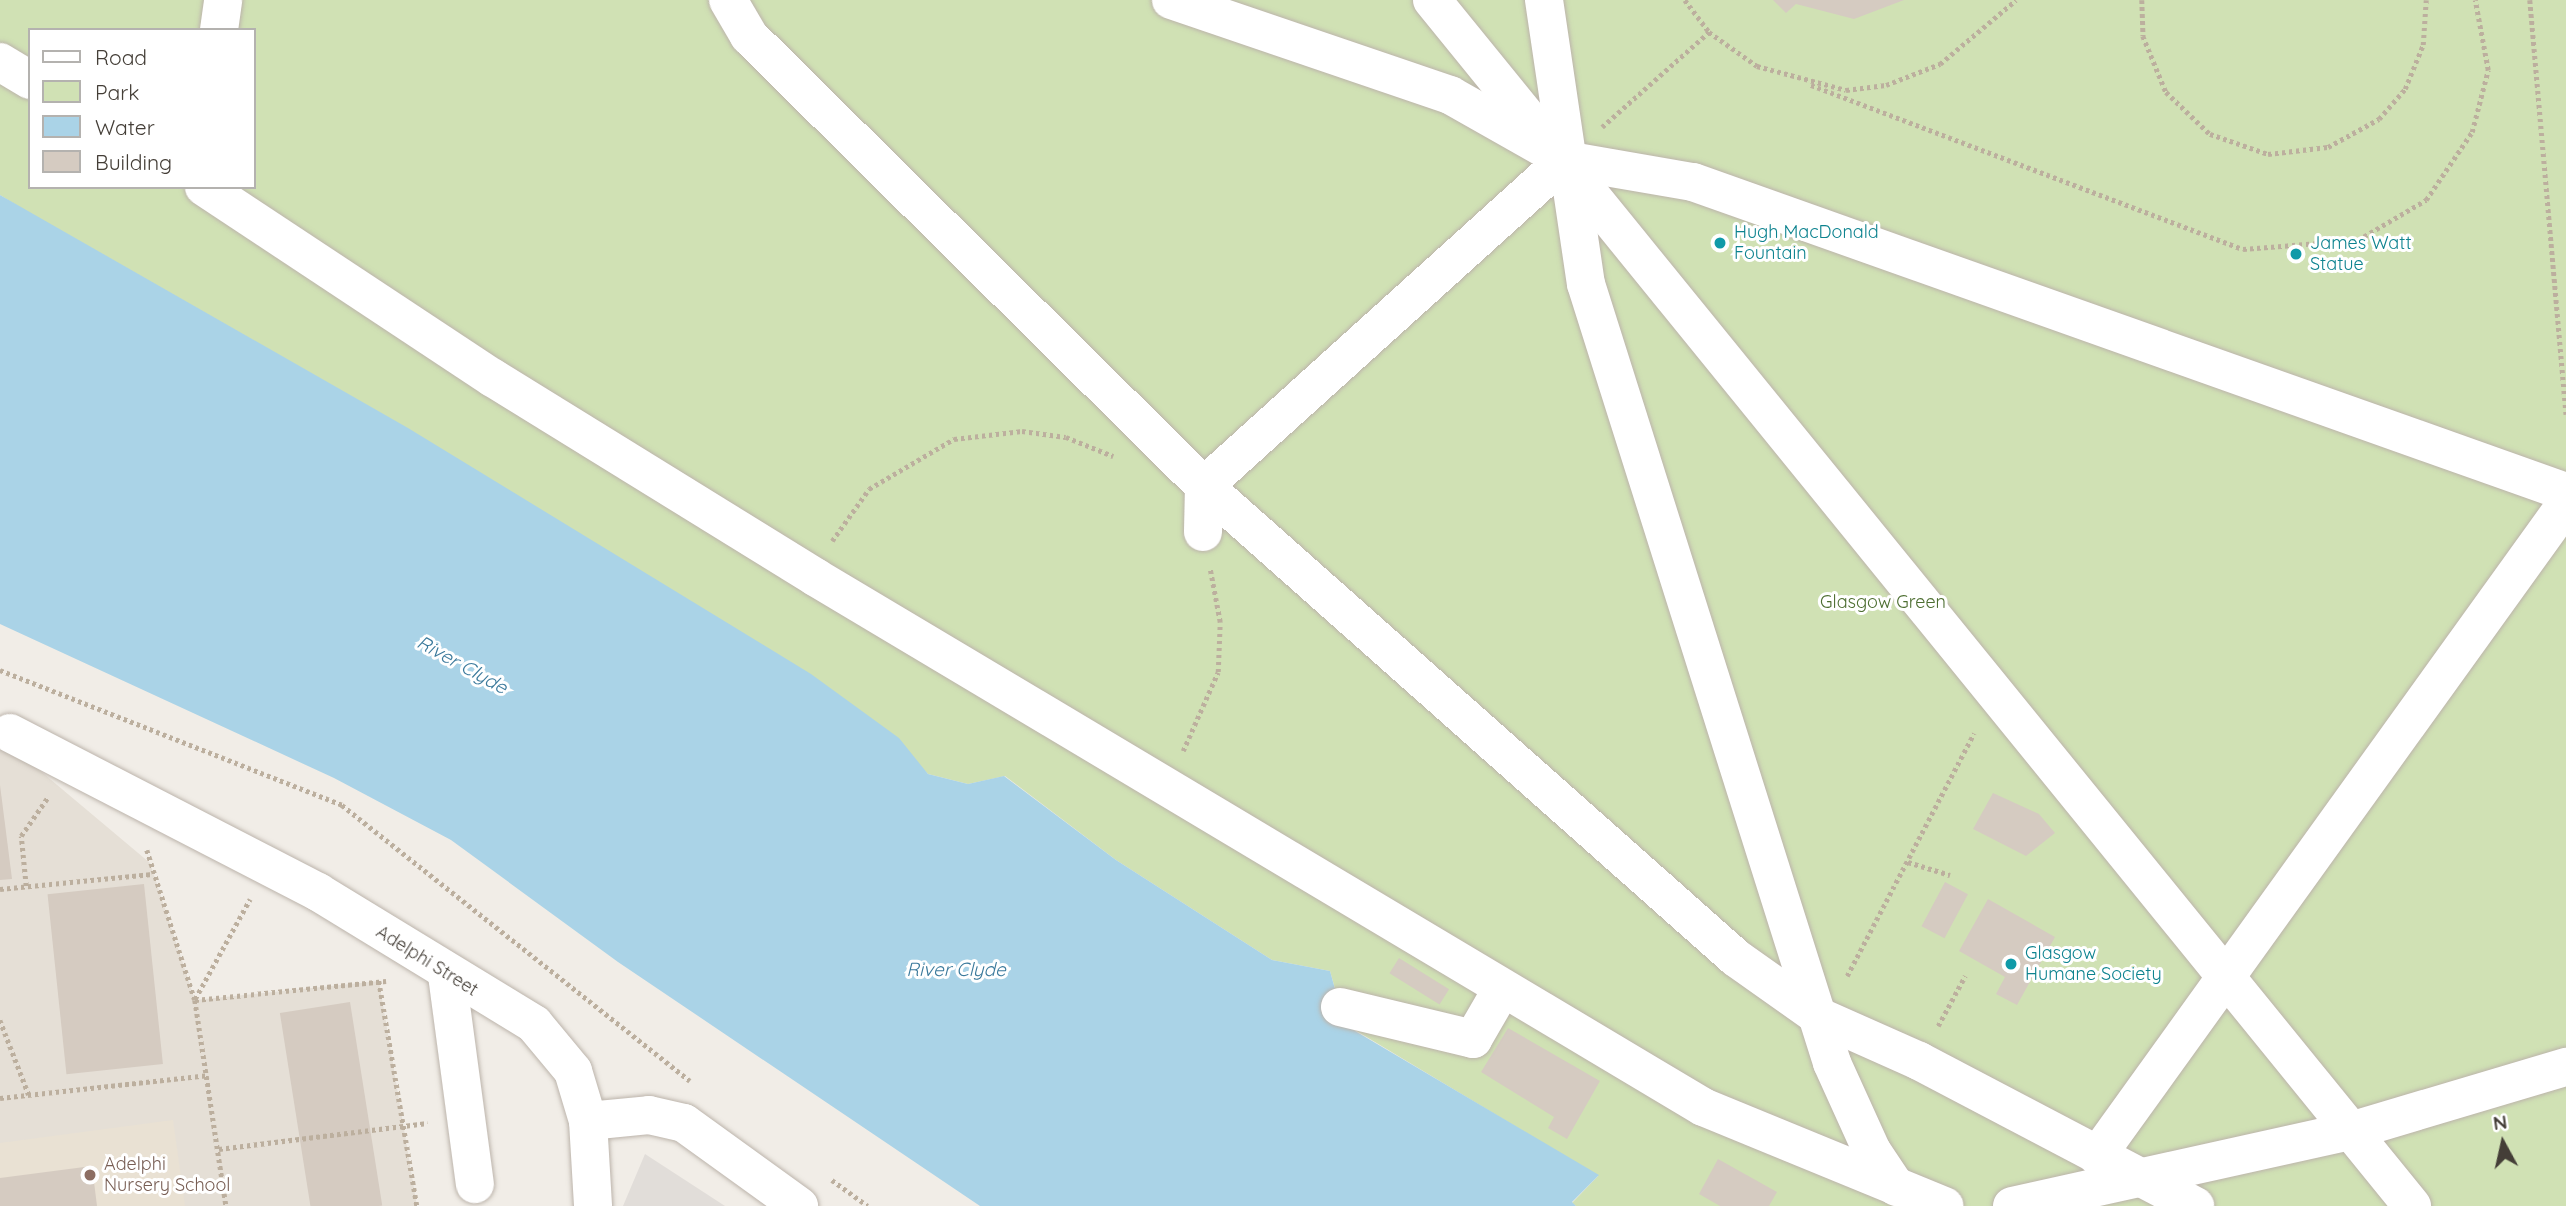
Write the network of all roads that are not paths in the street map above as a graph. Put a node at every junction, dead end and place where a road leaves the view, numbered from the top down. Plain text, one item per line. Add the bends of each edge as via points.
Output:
1 (223, 0) edge
2 (728, 0) edge
3 (1171, 0) edge
4 (1432, 0) edge
5 (1544, 0) edge
6 (219, 28) edge
7 (0, 62) edge
8 (28, 79) edge
9 (1565, 160) junction
10 (207, 189) edge
11 (1204, 486) junction
12 (2566, 492) edge
13 (2566, 504) edge
14 (1205, 546) road end
15 (10, 733) dead end
16 (447, 975) junction
17 (2225, 977) junction
18 (1502, 989) junction
19 (1340, 1007) dead end
20 (1818, 1016) junction
21 (2566, 1067) edge
22 (588, 1121) junction
23 (2354, 1130) junction
24 (2097, 1156) junction
25 (2143, 1179) junction
26 (475, 1184) dead end
27 (1896, 1187) junction
28 (593, 1206) edge
29 (799, 1206) edge
30 (1944, 1206) edge
31 (2012, 1206) edge
32 (2195, 1206) edge
33 (2412, 1206) edge

1 - 6 street
2 - 11 street via 749,36
3 - 9 street via 1450,95
4 - 9 street
5 - 9 street
7 - 8 street
9 - 11 street
9 - 12 street via 1693,182
9 - 17 street
9 - 20 street via 1586,284
10 - 18 street via 493,378 815,577
11 - 14 street
11 - 20 street via 1736,958
13 - 17 street
15 - 16 street, Adelphi Street via 269,866
16 - 22 street, Adelphi Street via 534,1024 573,1071
16 - 26 street
17 - 23 street
17 - 24 street
18 - 19 street via 1473,1039
18 - 27 street via 1725,1120
20 - 24 street via 1919,1060
20 - 27 street via 1871,1151
21 - 23 street
22 - 28 street, Adelphi Street
22 - 29 street via 649,1115 684,1124
23 - 25 street
23 - 33 street
24 - 25 street
25 - 31 street
25 - 32 street
27 - 30 street

